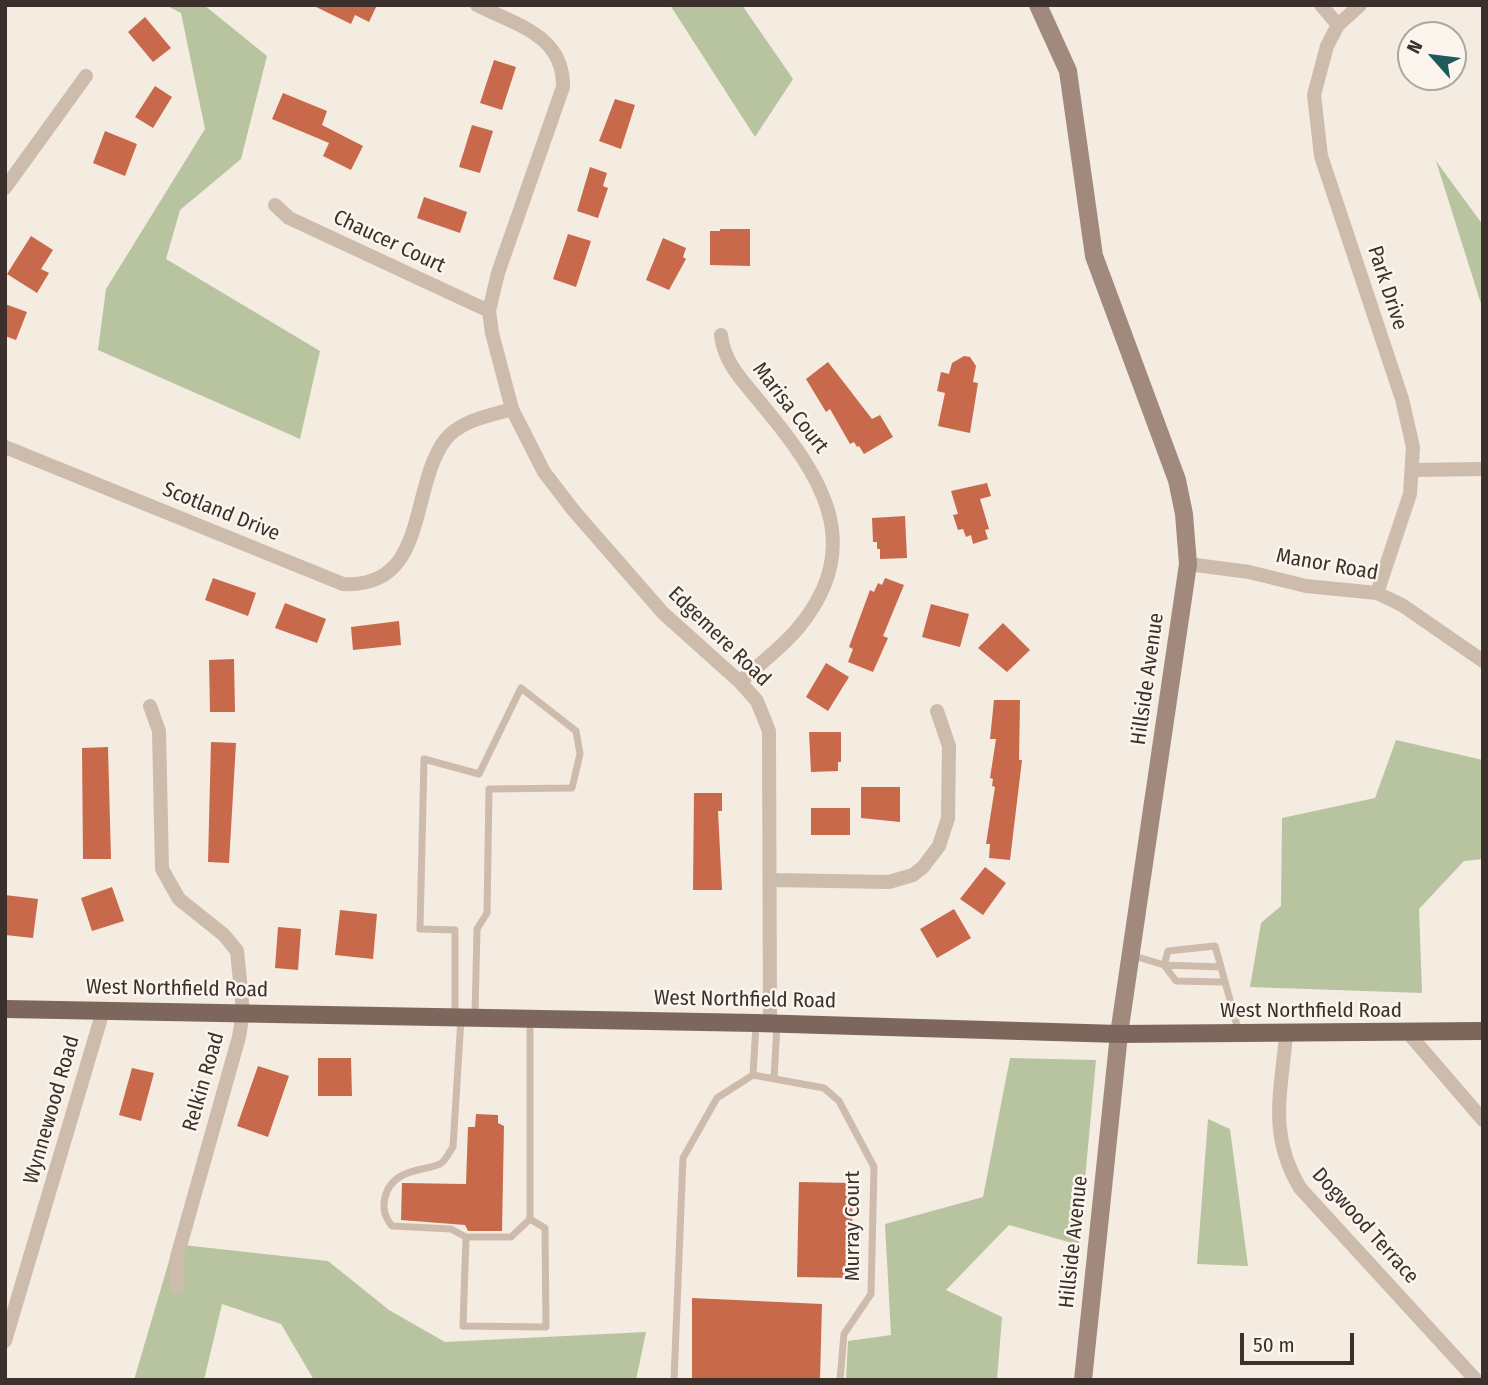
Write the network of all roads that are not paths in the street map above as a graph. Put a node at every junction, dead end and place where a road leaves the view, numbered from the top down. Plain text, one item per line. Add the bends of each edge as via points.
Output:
1 (477, 5) edge
2 (1038, 5) edge
3 (1321, 5) edge
4 (1360, 5) edge
5 (1338, 25) junction
6 (86, 76) dead end
7 (5, 188) edge
8 (275, 205) dead end
9 (489, 312) junction
10 (721, 335) dead end
11 (512, 409) junction
12 (5, 447) edge
13 (1413, 470) junction
14 (1483, 470) edge
15 (1188, 564) junction
16 (1377, 593) junction
17 (1483, 661) edge
18 (740, 682) junction
19 (150, 706) dead end
20 (937, 711) dead end
21 (772, 880) junction
22 (1131, 955) junction
23 (1164, 965) junction
24 (1221, 967) junction
25 (1222, 982) junction
26 (5, 1009) edge
27 (103, 1011) junction
28 (243, 1012) junction
29 (464, 1017) junction
30 (530, 1018) junction
31 (768, 1023) junction
32 (1483, 1031) edge
33 (1119, 1034) junction
34 (1240, 1034) junction
35 (1286, 1034) junction
36 (1409, 1034) junction
37 (753, 1075) junction
38 (774, 1079) junction
39 (1483, 1120) edge
40 (530, 1219) junction
41 (466, 1237) junction
42 (177, 1287) dead end
43 (5, 1341) edge
44 (674, 1380) edge
45 (840, 1380) edge
46 (1083, 1380) edge
47 (1476, 1380) edge

1 - 9 street, Edgemere Road via 543,39 554,49 563,72 563,87 498,273
2 - 15 street, Hillside Avenue via 1068,71 1094,256 1177,480
3 - 5 street
4 - 5 street, Park Drive
5 - 13 street, Park Drive via 1326,46 1314,95 1319,145 1402,399 1413,447
6 - 7 street
8 - 9 street, Chaucer Court via 289,218
9 - 11 street, Edgemere Road
10 - 18 street, Marisa Court via 729,364 815,475 832,532 828,574 810,612 797,630
11 - 12 street, Scotland Drive via 459,426 445,440 402,558 368,583 344,584
11 - 18 street, Edgemere Road via 544,472 574,511 663,613
13 - 14 street
13 - 16 street, Park Drive via 1410,494
15 - 16 street, Manor Road via 1306,586
15 - 22 street, Hillside Avenue
16 - 17 street, Manor Road
18 - 21 street, Edgemere Road via 757,701 769,731
19 - 28 street, Relkin Road via 159,731 162,869 179,900 224,934 237,951
20 - 21 street via 949,746 948,818 939,846 923,867 889,882
21 - 31 street, Edgemere Road
22 - 23 lane
22 - 33 street, Hillside Avenue
23 - 24 lane
23 - 24 lane via 1168,951 1215,946
23 - 25 lane via 1177,981
24 - 25 lane
25 - 34 lane
26 - 27 main road, West Northfield Road
27 - 28 main road, West Northfield Road
27 - 43 street, Wynnewood Road
28 - 29 main road, West Northfield Road
28 - 42 street, Relkin Road via 177,1257
29 - 29 lane via 477,929 487,913 489,789 572,788 580,754 576,731 521,688 479,774 424,759 420,929 455,930
29 - 30 main road, West Northfield Road
29 - 41 lane via 453,1147 443,1163 396,1180 384,1200 385,1218 392,1226 451,1229
30 - 31 main road, West Northfield Road
30 - 40 lane
31 - 33 main road, West Northfield Road
31 - 37 lane
31 - 38 lane
32 - 36 main road, West Northfield Road
33 - 34 main road, West Northfield Road
33 - 46 street, Hillside Avenue
34 - 35 main road, West Northfield Road
35 - 36 main road, West Northfield Road
35 - 47 street, Dogwood Terrace via 1279,1138 1288,1167 1300,1188
36 - 39 street
37 - 38 lane, Murray Court
37 - 44 lane via 717,1098 683,1158
38 - 45 lane, Murray Court via 824,1088 839,1101 874,1167 871,1294 844,1335
40 - 41 lane via 511,1237
40 - 41 lane via 545,1228 546,1328 463,1326

